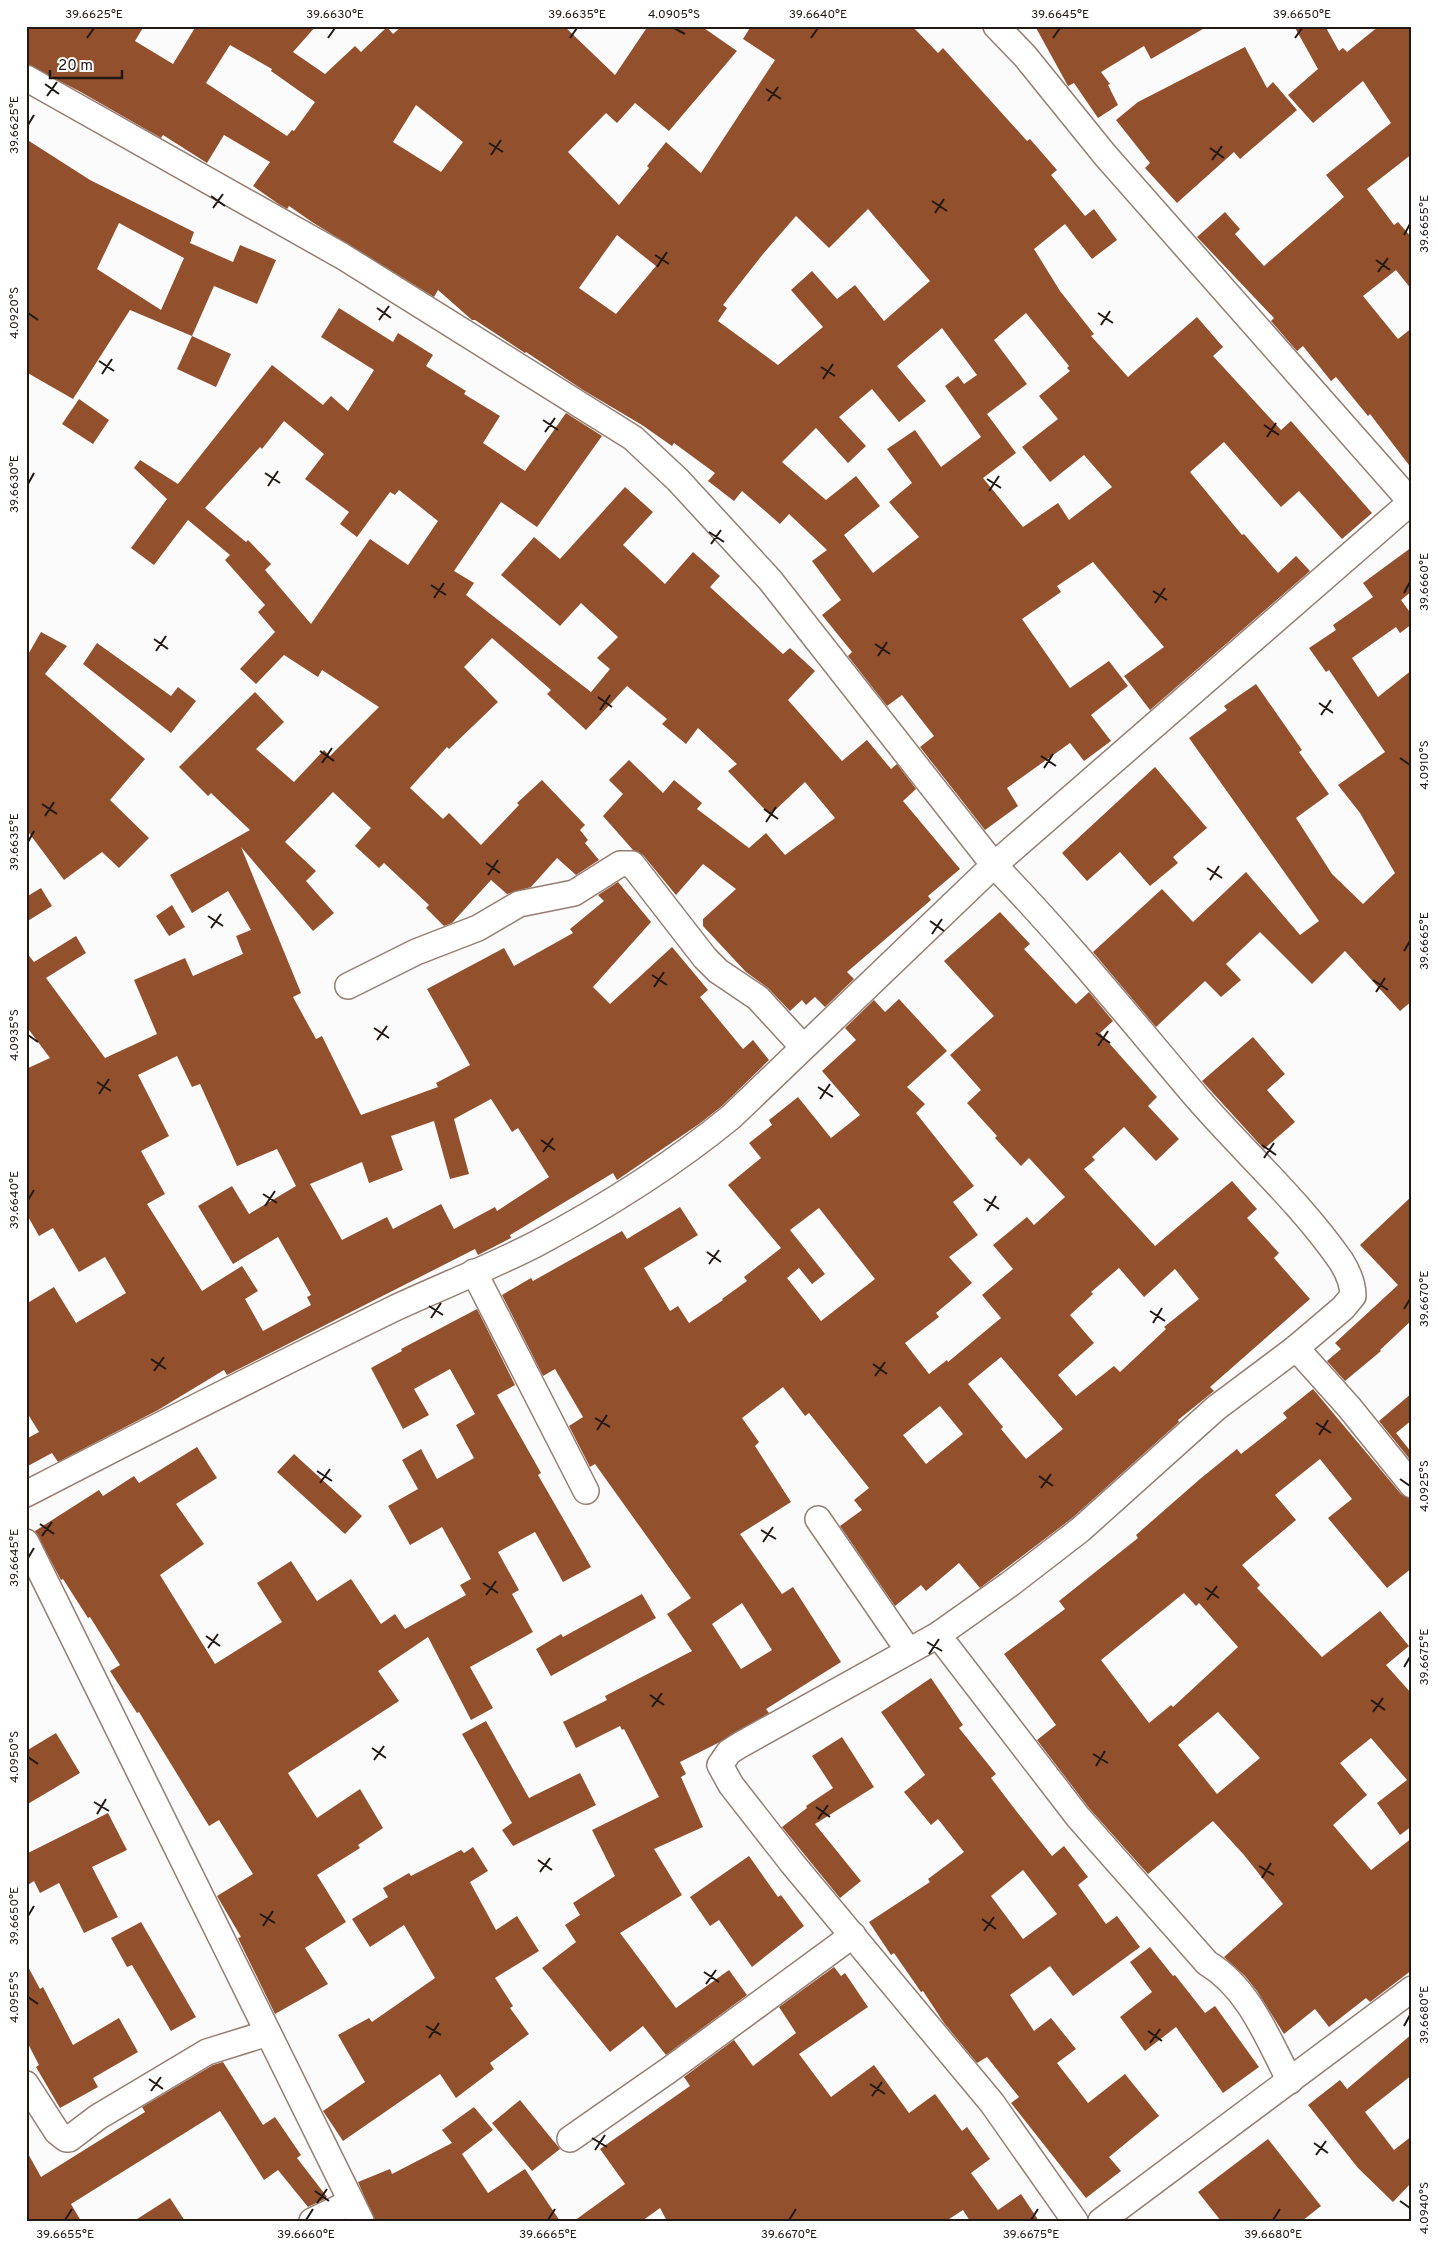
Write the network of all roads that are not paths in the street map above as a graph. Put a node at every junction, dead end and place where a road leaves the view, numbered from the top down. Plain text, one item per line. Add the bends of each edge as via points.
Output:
1 (996, 26) edge
2 (26, 78) edge
3 (1411, 502) edge
4 (994, 865) junction
5 (348, 986) dead end
6 (803, 1047) junction
7 (474, 1272) junction
8 (1296, 1348) junction
9 (1412, 1485) edge
10 (586, 1491) dead end
11 (26, 1494) edge
12 (818, 1519) dead end
13 (26, 1542) edge
14 (938, 1634) junction
15 (908, 1650) junction
16 (853, 1935) junction
17 (1412, 1989) edge
18 (268, 2033) junction
19 (1290, 2081) junction
20 (26, 2084) edge
21 (570, 2139) dead end
22 (356, 2211) edge
23 (312, 2221) edge
24 (1074, 2221) edge
25 (1101, 2221) edge

1 - 3 street via 1025,56 1105,155
2 - 4 street via 342,256 633,438 678,480 770,580
3 - 4 street
4 - 6 street
4 - 8 street via 1033,905 1200,1100 1284,1191 1341,1262 1353,1283 1353,1296
5 - 6 street via 416,952 478,928 519,904 574,893 626,863 632,864 705,958 718,971 758,998
6 - 7 street via 703,1139 620,1196 535,1244
7 - 10 street
7 - 11 street via 242,1383
8 - 9 street
8 - 14 street via 1216,1408 1080,1530
12 - 15 street
13 - 18 street
14 - 15 street
14 - 19 street via 1078,1817 1207,1964 1223,1973 1236,1987 1255,2014
15 - 16 street via 740,1744 729,1752 720,1766 731,1785
16 - 21 street
16 - 24 street via 992,2103
17 - 19 street
18 - 20 street via 207,2052 98,2117 70,2139 57,2132
18 - 22 street
19 - 25 street
22 - 23 street

